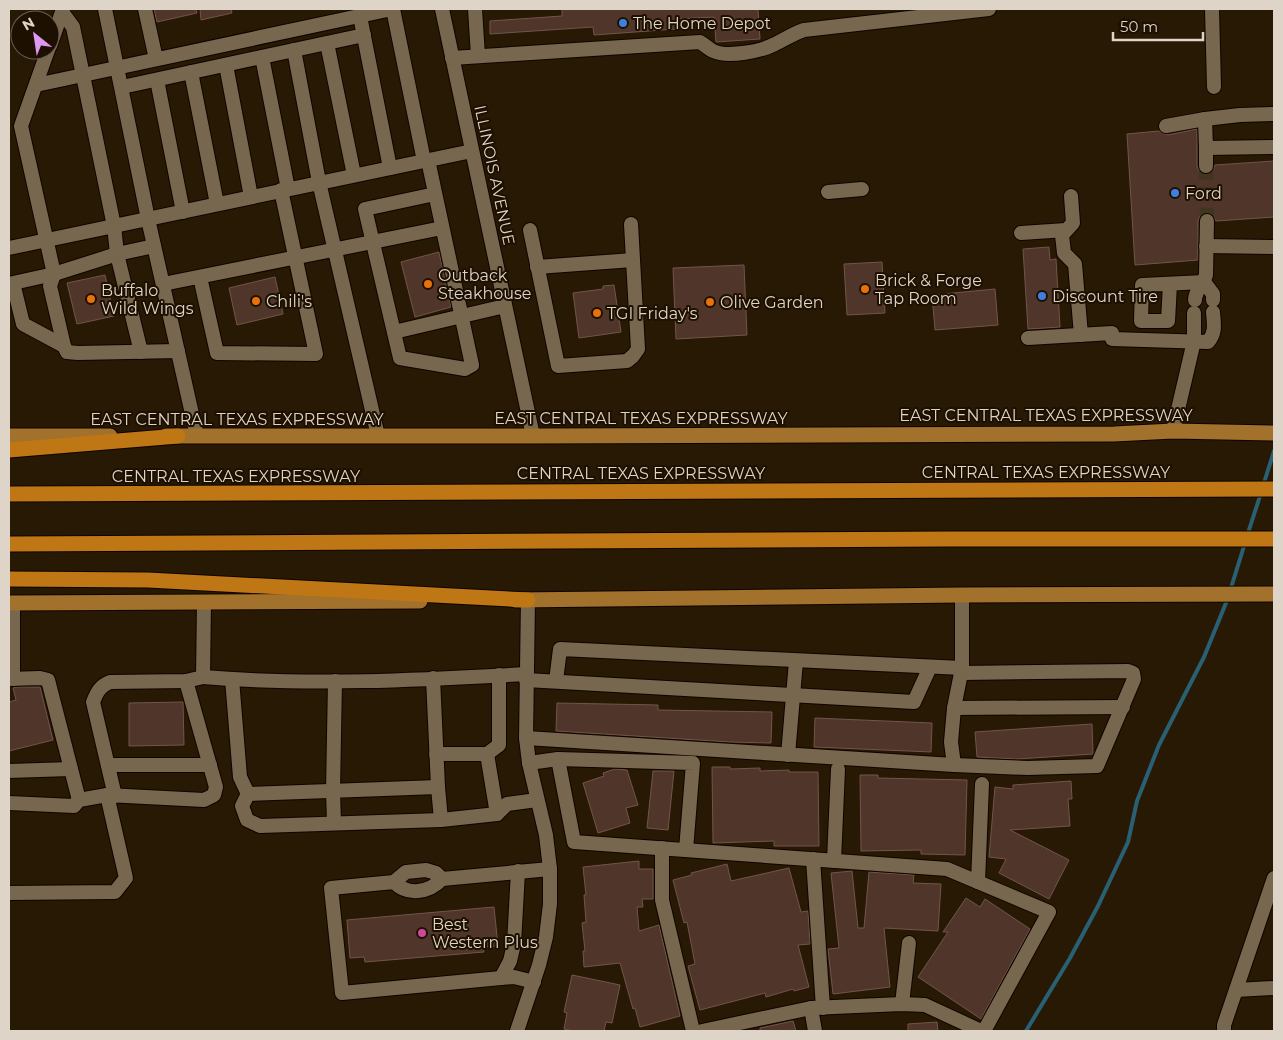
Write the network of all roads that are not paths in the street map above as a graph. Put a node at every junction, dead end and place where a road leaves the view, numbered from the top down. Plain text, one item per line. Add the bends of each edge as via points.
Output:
1 (105, 9) edge
2 (145, 9) edge
3 (392, 9) edge
4 (442, 9) edge
5 (475, 9) edge
6 (988, 9) edge
7 (1212, 9) edge
8 (63, 10) edge
9 (360, 16) junction
10 (364, 35) junction
11 (327, 43) junction
12 (294, 50) junction
13 (478, 56) junction
14 (262, 57) junction
15 (452, 58) junction
16 (156, 59) junction
17 (44, 60) edge
18 (226, 65) junction
19 (118, 67) junction
20 (192, 72) junction
21 (83, 74) junction
22 (157, 80) junction
23 (36, 84) junction
24 (122, 87) junction
25 (1214, 87) dead end
26 (1274, 114) edge
27 (1205, 119) junction
28 (1166, 126) dead end
29 (1274, 147) edge
30 (1206, 148) junction
31 (472, 151) junction
32 (426, 160) junction
33 (1206, 166) tunnel mouth
34 (390, 168) junction
35 (354, 175) junction
36 (319, 182) junction
37 (862, 189) dead end
38 (284, 190) junction
39 (828, 192) dead end
40 (435, 194) junction
41 (1071, 196) dead end
42 (251, 197) junction
43 (216, 204) junction
44 (183, 212) junction
45 (148, 219) junction
46 (1207, 222) tunnel mouth
47 (631, 224) dead end
48 (114, 226) junction
49 (442, 228) junction
50 (530, 230) dead end
51 (1066, 230) junction
52 (1021, 233) dead end
53 (46, 240) junction
54 (373, 242) junction
55 (154, 246) junction
56 (1206, 246) junction
57 (1274, 247) edge
58 (9, 248) edge
59 (335, 250) junction
60 (117, 254) junction
61 (295, 258) junction
62 (633, 260) junction
63 (537, 268) junction
64 (54, 274) junction
65 (200, 277) junction
66 (1204, 282) junction
67 (163, 284) junction
68 (1170, 284) dead end
69 (505, 306) junction
70 (462, 317) junction
71 (394, 332) junction
72 (1081, 335) junction
73 (1028, 338) dead end
74 (1194, 342) junction
75 (64, 346) junction
76 (178, 351) junction
77 (141, 352) junction
78 (1174, 431) junction
79 (1274, 433) edge
80 (9, 436) edge
81 (178, 436) junction
82 (197, 436) junction
83 (378, 436) junction
84 (533, 436) junction
85 (9, 450) edge
86 (1274, 489) edge
87 (9, 494) edge
88 (1274, 539) edge
89 (9, 544) edge
90 (9, 579) edge
91 (1274, 594) edge
92 (962, 595) junction
93 (528, 600) junction
94 (204, 602) junction
95 (11, 603) edge
96 (796, 660) junction
97 (930, 667) junction
98 (961, 670) junction
99 (499, 676) junction
100 (203, 677) junction
101 (526, 677) junction
102 (433, 678) junction
103 (11, 679) edge
104 (232, 679) junction
105 (186, 681) junction
106 (335, 681) junction
107 (556, 681) junction
108 (793, 695) junction
109 (1123, 707) junction
110 (954, 708) junction
111 (526, 738) junction
112 (436, 754) junction
113 (487, 754) junction
114 (788, 755) junction
115 (558, 759) junction
116 (529, 763) junction
117 (108, 764) junction
118 (210, 765) junction
119 (954, 765) junction
120 (71, 769) junction
121 (838, 769) dead end
122 (9, 770) edge
123 (982, 784) dead end
124 (438, 787) junction
125 (333, 791) junction
126 (248, 794) junction
127 (111, 796) junction
128 (79, 800) junction
129 (537, 800) junction
130 (9, 803) edge
131 (497, 814) junction
132 (441, 820) junction
133 (334, 823) junction
134 (662, 848) junction
135 (686, 850) junction
136 (813, 859) junction
137 (834, 861) junction
138 (550, 869) junction
139 (518, 871) junction
140 (1274, 878) edge
141 (442, 879) junction
142 (394, 882) junction
143 (978, 882) junction
144 (9, 893) edge
145 (909, 943) dead end
146 (501, 978) junction
147 (534, 982) junction
148 (1274, 988) edge
149 (1236, 990) junction
150 (902, 1004) junction
151 (817, 1008) junction
152 (517, 1031) edge
153 (693, 1031) edge
154 (702, 1031) edge
155 (815, 1031) edge
156 (982, 1031) edge
157 (1224, 1031) edge

1 - 19 street
2 - 16 street
3 - 9 street
3 - 32 street
4 - 15 street, ILLINOIS AVENUE
5 - 13 street
6 - 13 street via 804,30 764,49 726,54 714,52 700,42
7 - 25 street
8 - 21 street via 73,27
9 - 10 street
9 - 16 street
10 - 11 street
10 - 34 street
11 - 12 street
11 - 35 street
12 - 14 street
12 - 36 street
13 - 15 street
14 - 18 street
14 - 38 street
15 - 31 street, ILLINOIS AVENUE
16 - 19 street
17 - 23 street
18 - 20 street
18 - 42 street
19 - 21 street
19 - 24 street
20 - 22 street
20 - 43 street
21 - 23 street
21 - 48 street
22 - 24 street
22 - 44 street
23 - 53 street via 21,126
24 - 45 street
26 - 27 street
27 - 28 street
27 - 30 street
29 - 30 street
30 - 33 street
31 - 32 street
31 - 69 street, ILLINOIS AVENUE
32 - 34 street
32 - 40 street
34 - 35 street
35 - 36 street
36 - 38 street
36 - 59 street
37 - 39 street
38 - 42 street
38 - 61 street
40 - 49 street
40 - 54 street via 365,209
41 - 51 street via 1073,223
42 - 43 street
43 - 44 street
44 - 45 street
45 - 48 street
45 - 55 street
46 - 56 street
47 - 62 street
48 - 53 street
48 - 60 street
49 - 54 street
49 - 70 street
50 - 63 street
51 - 52 street
51 - 72 street via 1062,235 1064,253 1075,264
53 - 58 street
53 - 64 street
54 - 59 street
54 - 71 street
55 - 60 street
55 - 67 street
56 - 57 street
56 - 66 street
59 - 61 street
59 - 83 street
60 - 64 street
60 - 77 street
61 - 65 street
61 - 65 street via 316,354 217,353
62 - 63 street
62 - 63 street via 638,349 626,361 558,366
64 - 75 street via 50,286
64 - 75 street via 13,282 22,324
65 - 67 street
66 - 68 street
66 - 74 street via 1195,294
66 - 74 street via 1213,294 1215,331 1208,342
67 - 76 street
69 - 70 street
69 - 84 street, ILLINOIS AVENUE
70 - 71 street
70 - 71 street via 472,365 465,369 400,358
72 - 73 street
72 - 74 street
74 - 78 street
75 - 77 street via 67,352
76 - 77 street
76 - 82 street
78 - 79 main road, EAST CENTRAL TEXAS EXPRESSWAY
78 - 84 main road, EAST CENTRAL TEXAS EXPRESSWAY via 1114,434
80 - 81 main road, EAST CENTRAL TEXAS EXPRESSWAY
81 - 82 main road, EAST CENTRAL TEXAS EXPRESSWAY
81 - 85 highway
82 - 83 main road, EAST CENTRAL TEXAS EXPRESSWAY
83 - 84 main road, EAST CENTRAL TEXAS EXPRESSWAY
86 - 87 highway, CENTRAL TEXAS EXPRESSWAY
88 - 89 highway
90 - 93 highway via 148,580
91 - 92 main road
92 - 93 main road
92 - 98 street
93 - 94 main road
93 - 101 street
94 - 95 main road
94 - 100 street
95 - 103 street
96 - 97 street
96 - 107 street via 560,649
96 - 108 street
97 - 98 street
97 - 108 street via 914,702
98 - 109 street via 1128,671 1133,673 1134,679
98 - 110 street
99 - 101 street
99 - 102 street
99 - 113 street via 500,744
100 - 104 street
100 - 105 street
101 - 107 street
101 - 111 street
102 - 106 street
102 - 112 street
103 - 120 street via 48,680
104 - 106 street
104 - 126 street via 240,777
105 - 117 street via 110,682 103,685 93,702
105 - 118 street
106 - 125 street
107 - 108 street
108 - 114 street
109 - 110 street
109 - 119 street via 1097,766
110 - 119 street via 951,742
111 - 114 street
111 - 116 street
112 - 113 street
112 - 124 street
113 - 131 street
114 - 119 street
115 - 116 street
115 - 134 street via 574,842
115 - 135 street via 693,763
116 - 129 street
117 - 118 street
117 - 127 street
118 - 127 street via 216,787 214,795 204,800
120 - 122 street
120 - 128 street
121 - 137 street
123 - 143 street
124 - 125 street
124 - 132 street
125 - 126 street
125 - 133 street
126 - 133 street via 242,806 246,820 260,826
127 - 128 street
127 - 144 street via 126,878 115,892
128 - 130 street via 74,806
129 - 131 street via 507,804
129 - 138 street
131 - 132 street
132 - 133 street
134 - 135 street
134 - 153 street via 662,900
135 - 136 street
136 - 137 street
136 - 151 street
137 - 143 street via 947,869
138 - 139 street
138 - 147 street via 546,937
139 - 141 street
139 - 146 street via 514,944
140 - 149 street
141 - 142 street via 426,870 406,872
141 - 142 street via 436,886 410,892
142 - 146 street via 331,888 342,993
143 - 156 street via 1049,912
145 - 150 street
146 - 147 street via 514,977
147 - 152 street
148 - 149 street
149 - 157 street
150 - 151 street
150 - 156 street via 925,1005
151 - 154 street
151 - 155 street

